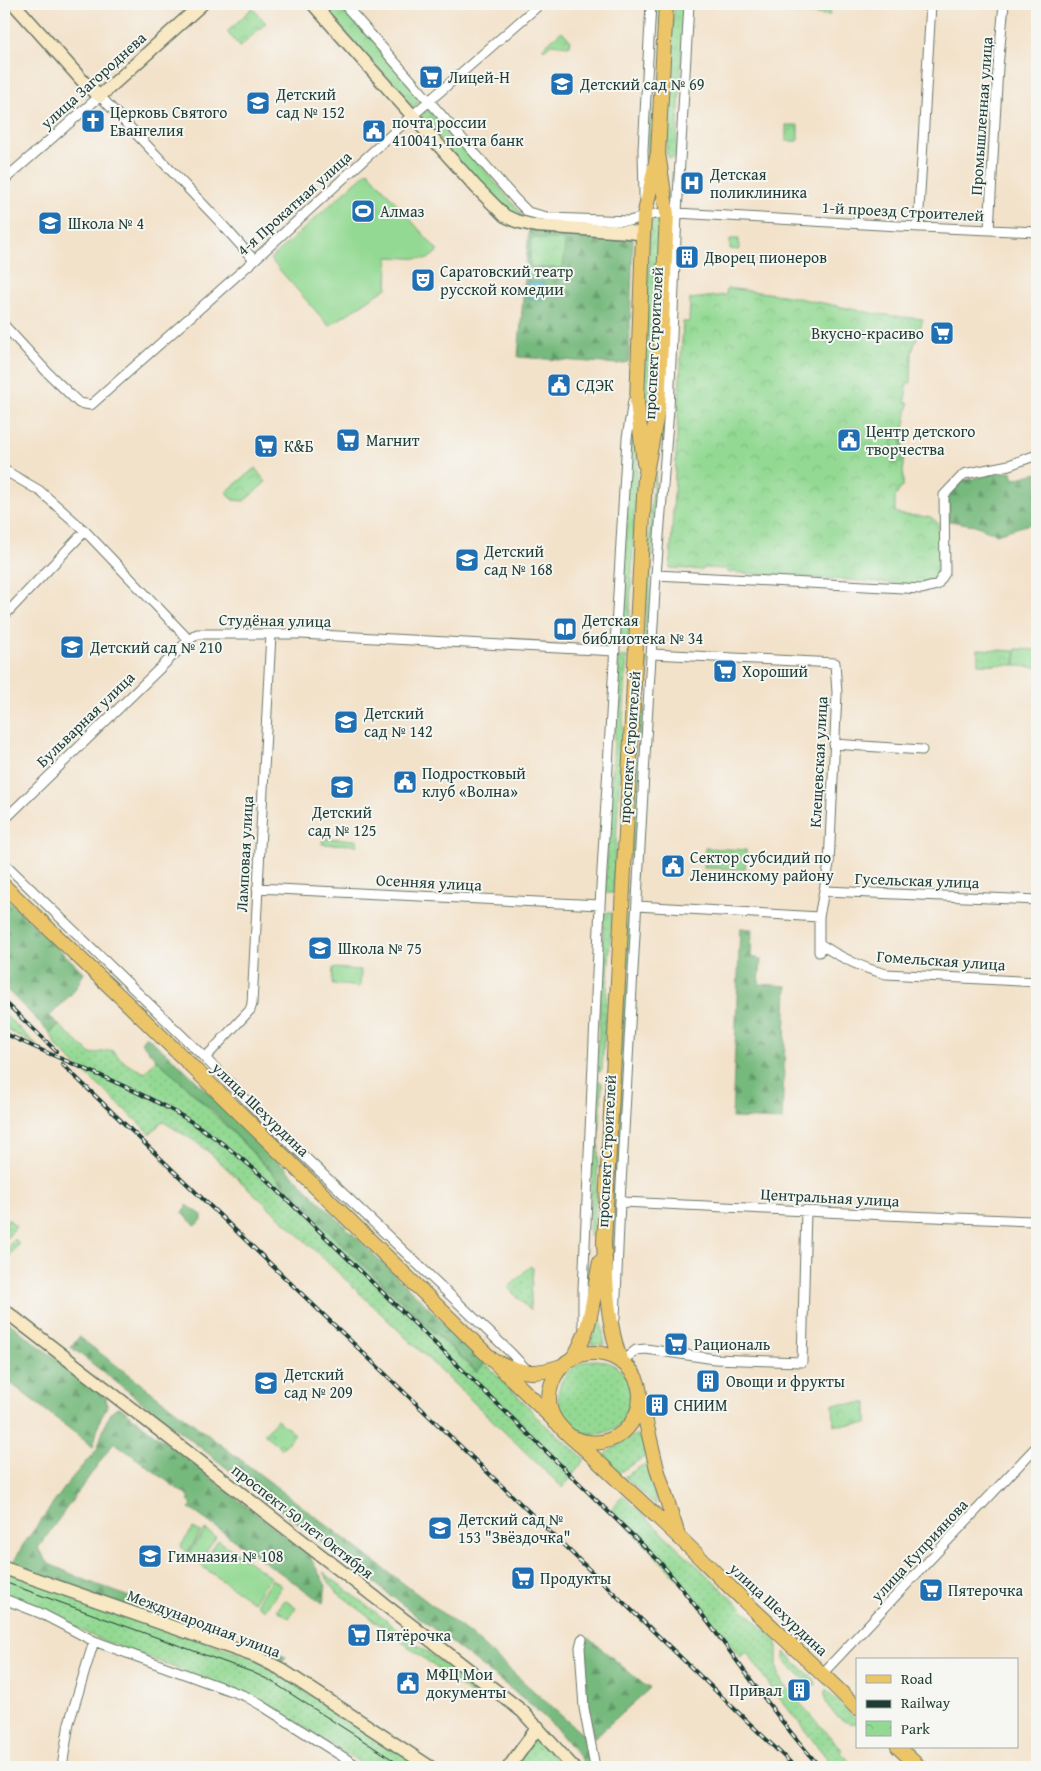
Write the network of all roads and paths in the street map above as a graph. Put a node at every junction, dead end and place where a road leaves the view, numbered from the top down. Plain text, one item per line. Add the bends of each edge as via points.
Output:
1 (14, 4) edge
2 (202, 4) edge
3 (312, 4) edge
4 (344, 4) edge
5 (540, 4) edge
6 (651, 4) edge
7 (666, 4) edge
8 (689, 4) edge
9 (931, 4) edge
10 (1004, 4) edge
11 (100, 96) junction
12 (430, 100) junction
13 (413, 115) junction
14 (658, 153) junction
15 (4, 180) edge
16 (672, 214) junction
17 (644, 217) junction
18 (918, 227) junction
19 (989, 230) junction
20 (1037, 232) edge
21 (643, 236) junction
22 (254, 260) junction
23 (4, 325) edge
24 (637, 374) junction
25 (637, 402) junction
26 (663, 408) junction
27 (1037, 455) edge
28 (4, 470) edge
29 (645, 478) junction
30 (85, 531) junction
31 (656, 575) junction
32 (4, 616) edge
33 (271, 634) junction
34 (189, 640) junction
35 (615, 651) junction
36 (652, 654) junction
37 (834, 744) junction
38 (922, 750) dead end
39 (4, 820) edge
40 (4, 863) edge
41 (4, 886) edge
42 (258, 888) junction
43 (825, 891) junction
44 (1037, 900) edge
45 (600, 906) junction
46 (637, 906) junction
47 (819, 917) junction
48 (1037, 982) edge
49 (205, 1058) junction
50 (620, 1202) junction
51 (806, 1210) junction
52 (1037, 1221) edge
53 (604, 1242) junction
54 (4, 1310) edge
55 (583, 1336) junction
56 (615, 1342) junction
57 (492, 1359) junction
58 (567, 1362) junction
59 (621, 1362) junction
60 (530, 1373) junction
61 (640, 1398) junction
62 (555, 1421) junction
63 (572, 1437) junction
64 (1037, 1446) edge
65 (678, 1536) junction
66 (4, 1568) edge
67 (4, 1599) edge
68 (582, 1639) dead end
69 (94, 1641) junction
70 (822, 1674) junction
71 (856, 1707) edge
72 (538, 1727) junction
73 (899, 1748) edge
74 (62, 1767) edge
75 (359, 1767) edge
76 (430, 1767) edge
77 (509, 1767) edge
78 (573, 1767) edge
79 (595, 1767) edge
80 (919, 1767) edge

1 - 11 street via 89,88
2 - 11 street, улица Загороднева
3 - 13 street
4 - 12 street, 1-й проезд Строителей
5 - 12 street, 4-я Прокатная улица
6 - 17 street, проспект Строителей via 643,150
7 - 14 main road, проспект Строителей
8 - 16 street, проспект Строителей
9 - 18 street
10 - 19 street, Промышленная улица
11 - 15 street, улица Загороднева
11 - 22 street
12 - 13 street, 4-я Прокатная улица
12 - 17 street, 1-й проезд Строителей via 528,212 551,218 629,221
13 - 21 street via 505,216 536,226 629,232
13 - 22 street, 4-я Прокатная улица
14 - 16 main road, проспект Строителей
14 - 17 main road, проспект Строителей
16 - 17 street, 1-й проезд Строителей
16 - 18 street, 1-й проезд Строителей
16 - 26 main road, проспект Строителей
17 - 21 main road, проспект Строителей
18 - 19 street, 1-й проезд Строителей
19 - 20 street, 1-й проезд Строителей
21 - 24 main road, проспект Строителей
22 - 23 street, 4-я Прокатная улица via 91,405 79,403
24 - 25 main road, проспект Строителей
24 - 35 street, проспект Строителей via 627,438
25 - 26 street via 644,410
25 - 29 main road, проспект Строителей
26 - 29 main road, проспект Строителей
26 - 31 street, проспект Строителей
27 - 31 street via 1009,465 964,474 944,495 945,573 937,585 922,589
28 - 30 street via 40,491
29 - 53 main road, проспект Строителей
30 - 32 street
30 - 34 street
31 - 36 street, проспект Строителей
33 - 34 street, Студёная улица via 197,634
33 - 35 street, Студёная улица
33 - 42 street, Ламповая улица
34 - 39 street, Бульварная улица
35 - 45 street, проспект Строителей
36 - 37 street, Клещевская улица via 835,663
36 - 46 street, проспект Строителей
37 - 38 street
37 - 43 street, Клещевская улица
40 - 49 street
41 - 57 main road, улица Шехурдина
42 - 45 street, Осенняя улица
42 - 49 street, Ламповая улица via 252,1004
43 - 44 street, Гусельская улица
43 - 47 street
45 - 55 street, проспект Строителей
46 - 47 street
46 - 50 street, проспект Строителей
47 - 48 street, Гомельская улица via 820,948 863,968 886,974
49 - 60 street
50 - 51 street, Центральная улица
50 - 56 street, проспект Строителей
51 - 52 street, Центральная улица
51 - 59 street via 802,1362 715,1359 646,1349 636,1350
53 - 55 main road, проспект Строителей
53 - 56 main road, проспект Строителей via 608,1306
54 - 72 street, проспект 50 лет Октября via 522,1711
55 - 58 main road, проспект Строителей via 580,1348
56 - 59 main road, проспект Строителей
57 - 60 main road, улица Шехурдина
57 - 62 main road, улица Шехурдина
58 - 59 main road via 586,1354 600,1353
58 - 60 main road via 548,1371
58 - 62 main road via 554,1379 549,1393
59 - 61 main road via 634,1377
61 - 63 main road via 634,1419 618,1436 595,1443
61 - 65 main road, улица Шехурдина
62 - 63 main road
63 - 65 main road, улица Шехурдина
64 - 70 street, улица Куприянова
65 - 70 main road, улица Шехурдина
66 - 76 street, Международная улица via 255,1656 279,1668
67 - 69 street via 40,1613
68 - 79 street via 584,1708
69 - 74 street via 69,1723
69 - 75 street via 245,1696
70 - 71 main road, улица Шехурдина
72 - 77 street
72 - 78 street, проспект 50 лет Октября
73 - 80 main road

